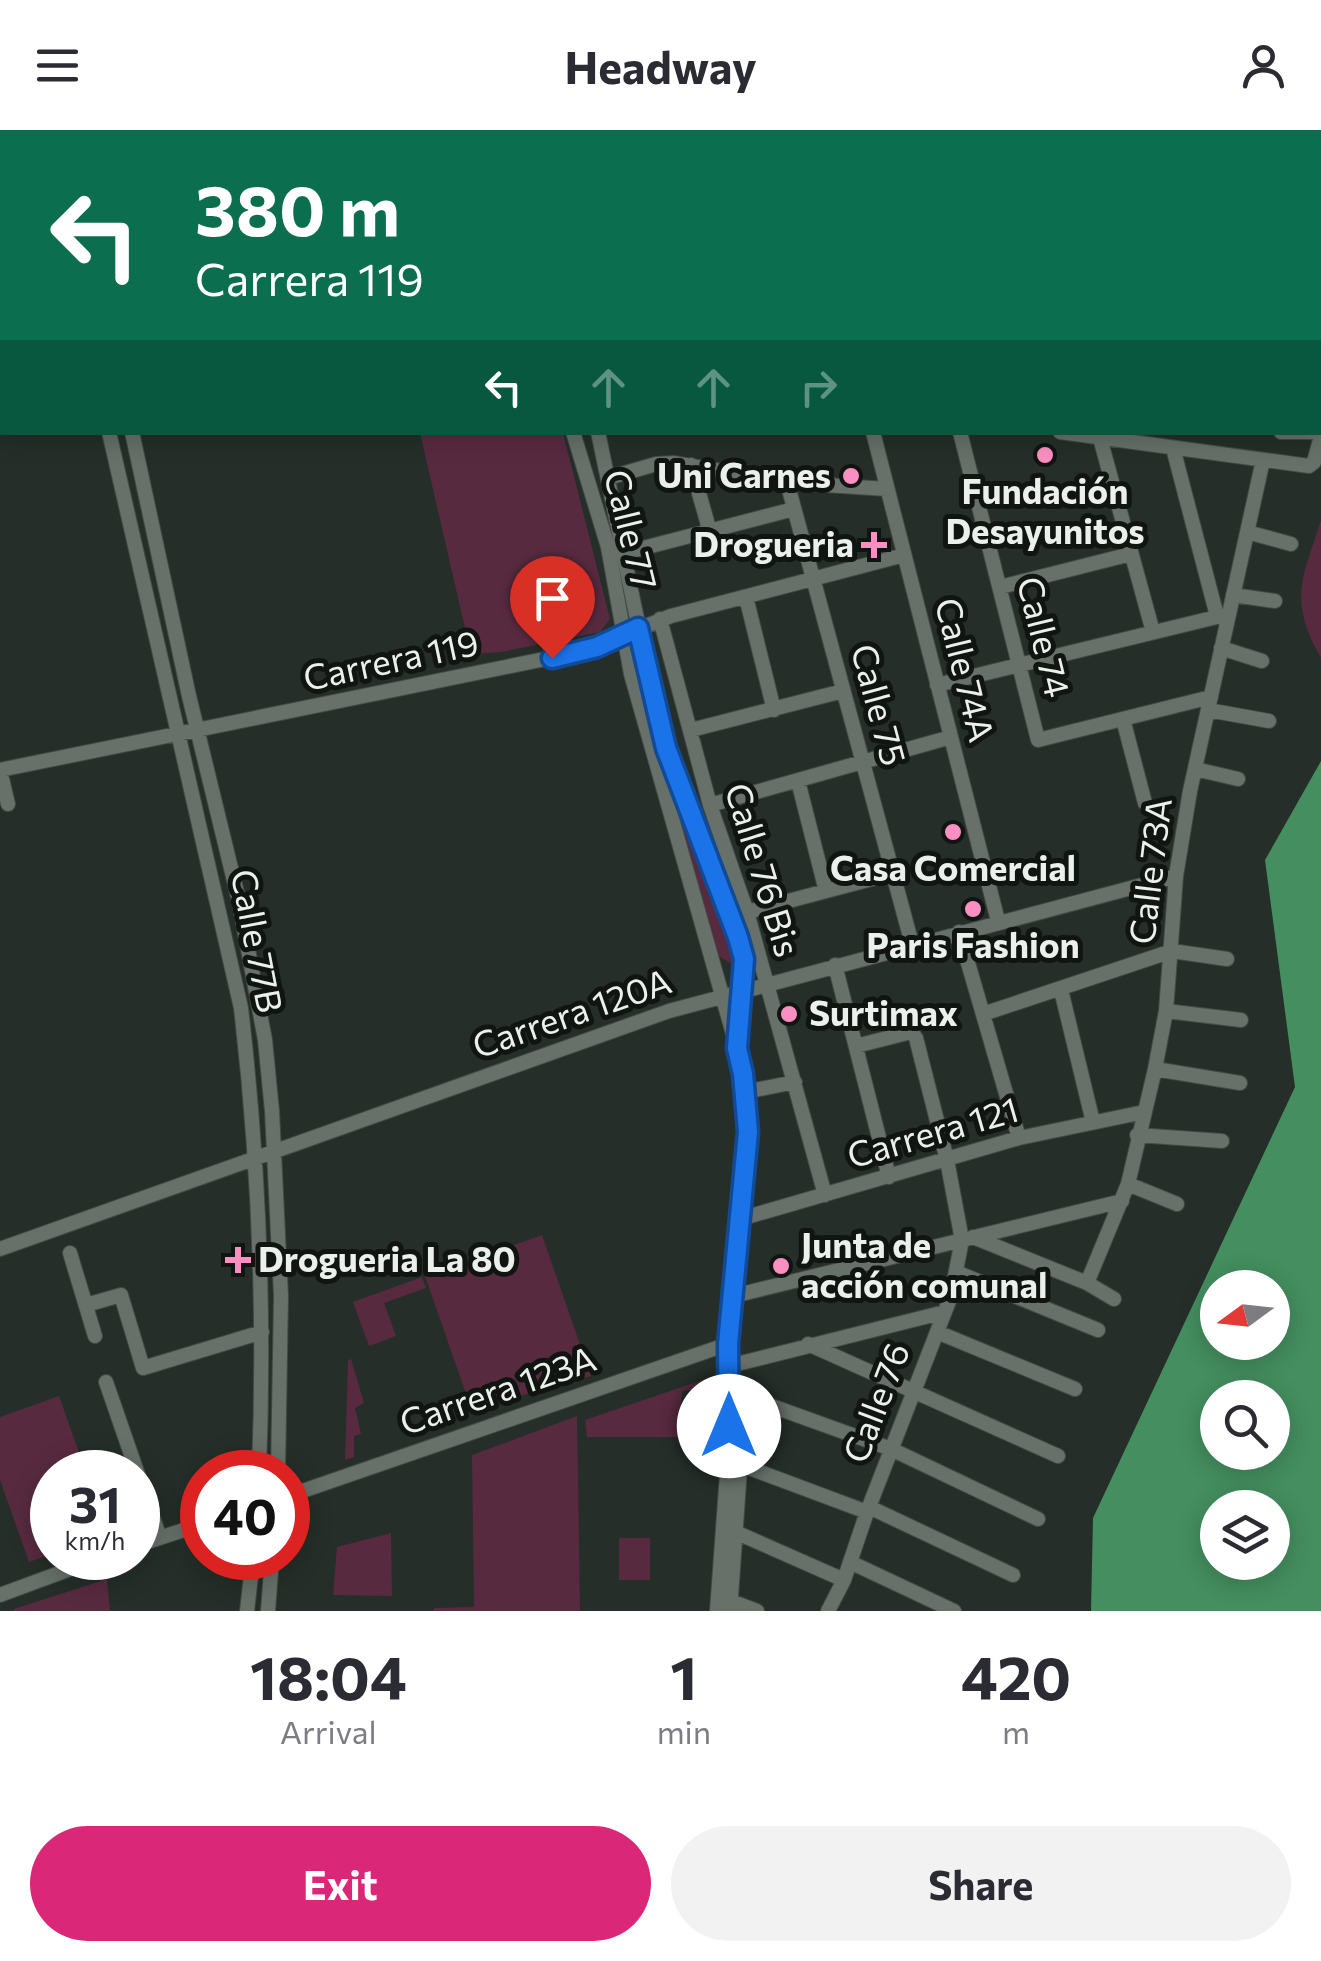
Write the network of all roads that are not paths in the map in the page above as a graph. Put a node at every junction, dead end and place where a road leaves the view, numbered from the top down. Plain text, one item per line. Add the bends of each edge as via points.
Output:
1 (111, 435) edge
2 (133, 435) edge
3 (575, 435) edge
4 (599, 435) edge
5 (873, 435) edge
6 (961, 435) edge
7 (1080, 435) edge
8 (1320, 435) edge
9 (1100, 438) junction
10 (1173, 448) junction
11 (1262, 460) junction
12 (692, 465) junction
13 (608, 478) junction
14 (787, 482) junction
15 (886, 488) junction
16 (794, 509) junction
17 (710, 532) junction
18 (1247, 532) junction
19 (1291, 544) dead end
20 (624, 553) junction
21 (1131, 554) junction
22 (904, 555) junction
23 (812, 579) junction
24 (1000, 587) junction
25 (1233, 595) junction
26 (746, 596) junction
27 (1275, 602) dead end
28 (1223, 615) junction
29 (660, 620) junction
30 (638, 628) junction
31 (1153, 632) junction
32 (624, 635) junction
33 (1222, 648) junction
34 (1262, 661) dead end
35 (1019, 664) junction
36 (937, 684) junction
37 (843, 691) junction
38 (1209, 704) junction
39 (774, 710) junction
40 (1123, 719) junction
41 (1268, 721) dead end
42 (691, 730) junction
43 (197, 732) junction
44 (177, 736) junction
45 (951, 738) junction
46 (862, 762) junction
47 (1195, 769) junction
48 (0, 770) edge
49 (1238, 779) dead end
50 (798, 781) junction
51 (706, 789) junction
52 (681, 796) junction
53 (1146, 803) dead end
54 (8, 804) dead end
55 (710, 805) junction
56 (894, 874) junction
57 (1176, 876) junction
58 (740, 890) junction
59 (826, 891) junction
60 (722, 894) junction
61 (747, 912) junction
62 (998, 922) junction
63 (959, 932) junction
64 (912, 944) junction
65 (1172, 952) junction
66 (1226, 960) dead end
67 (835, 965) junction
68 (765, 983) junction
69 (741, 990) junction
70 (1061, 990) junction
71 (722, 994) junction
72 (1166, 1010) junction
73 (983, 1014) junction
74 (1242, 1020) dead end
75 (856, 1046) junction
76 (737, 1048) junction
77 (1156, 1069) junction
78 (795, 1082) junction
79 (1240, 1084) dead end
80 (745, 1092) junction
81 (1144, 1112) junction
82 (1093, 1122) junction
83 (1138, 1135) junction
84 (1019, 1138) junction
85 (1222, 1140) dead end
86 (274, 1151) junction
87 (747, 1154) junction
88 (254, 1158) junction
89 (729, 1160) dead end
90 (947, 1160) junction
91 (889, 1177) junction
92 (1128, 1184) junction
93 (826, 1195) junction
94 (1122, 1201) junction
95 (1177, 1204) dead end
96 (740, 1219) junction
97 (967, 1238) junction
98 (0, 1249) edge
99 (70, 1253) dead end
100 (956, 1272) junction
101 (1087, 1283) junction
102 (733, 1296) junction
103 (1114, 1299) dead end
104 (86, 1305) junction
105 (945, 1312) junction
106 (1098, 1330) dead end
107 (262, 1332) junction
108 (937, 1332) junction
109 (95, 1336) dead end
110 (728, 1344) junction
111 (808, 1344) junction
112 (729, 1366) junction
113 (106, 1382) dead end
114 (1075, 1389) dead end
115 (914, 1392) junction
116 (738, 1394) junction
117 (891, 1449) junction
118 (130, 1450) edge
119 (259, 1450) edge
120 (279, 1450) edge
121 (1058, 1456) dead end
122 (735, 1463) junction
123 (310, 1488) edge
124 (868, 1510) junction
125 (1038, 1519) dead end
126 (730, 1530) junction
127 (180, 1531) edge
128 (160, 1538) edge
129 (850, 1562) junction
130 (1013, 1574) dead end
131 (41, 1580) edge
132 (251, 1580) edge
133 (270, 1580) edge
134 (844, 1580) junction
135 (0, 1595) edge
136 (731, 1606) edge
137 (248, 1611) edge
138 (268, 1611) edge
139 (717, 1611) edge
140 (757, 1611) edge
141 (828, 1611) edge
142 (954, 1611) edge

1 - 44 street, Calle 77B
2 - 43 street, Calle 77B
3 - 32 street, Calle 77 via 608,547
4 - 13 street, Calle 77
5 - 15 street, Calle 74A
6 - 24 street, Calle 74
7 - 9 street
8 - 11 street via 1312,465
9 - 10 street
9 - 21 street
10 - 11 street
10 - 28 street
11 - 18 street, Calle 73A
12 - 13 street via 656,464
12 - 14 street
12 - 17 street
13 - 20 street, Calle 77
14 - 15 street
14 - 16 street, Calle 75
15 - 22 street, Calle 74A
16 - 17 street
16 - 23 street, Calle 75
17 - 20 street
18 - 19 street
18 - 25 street, Calle 73A
20 - 30 street, Calle 77
21 - 24 street
21 - 31 street
22 - 23 street, Carrera 119
22 - 36 street, Calle 74A
23 - 26 street, Carrera 119
23 - 37 street, Calle 75
24 - 35 street, Calle 74
25 - 27 street
25 - 28 street, Calle 73A
26 - 29 street, Carrera 119
26 - 39 street
28 - 31 street
28 - 33 street, Calle 73A
29 - 30 street, Carrera 119
29 - 42 street, Calle 76 Bis
30 - 32 street, Carrera 119
30 - 52 street, Calle 77
31 - 35 street
32 - 43 street, Carrera 119 via 584,650
32 - 71 street, Calle 77
33 - 34 street
33 - 38 street, Calle 73A
35 - 36 street
35 - 40 street, Calle 74 via 1038,740
36 - 45 street, Calle 74A
37 - 39 street
37 - 46 street, Calle 75
38 - 40 street
38 - 41 street
38 - 47 street, Calle 73A
39 - 42 street
40 - 53 street
42 - 51 street, Calle 76 Bis
43 - 44 street, Carrera 119
43 - 86 street, Calle 77B via 266,1040
44 - 48 street, Carrera 119
44 - 88 street, Calle 77B via 241,1008
45 - 46 street
45 - 62 street, Calle 74A
46 - 50 street
46 - 56 street, Calle 75
47 - 49 street
47 - 57 street, Calle 73A
48 - 54 street
50 - 55 street
50 - 59 street
51 - 52 street
51 - 55 street, Calle 76 Bis
52 - 60 street, Calle 77
55 - 58 street, Calle 76 Bis
56 - 59 street
56 - 64 street, Calle 75
57 - 62 street, Carrera 120A
57 - 65 street, Calle 73A
58 - 60 street
58 - 61 street, Calle 76 Bis
59 - 61 street
60 - 69 street, Calle 77 via 742,950
61 - 68 street, Calle 76 Bis
62 - 63 street, Carrera 120A
63 - 64 street, Carrera 120A
63 - 73 street
64 - 67 street, Carrera 120A
65 - 66 street
65 - 70 street
65 - 72 street, Calle 73A
67 - 68 street, Carrera 120A
67 - 75 street
68 - 69 street, Carrera 120A
68 - 78 street, Calle 76 Bis
69 - 71 street, Carrera 120A
69 - 76 street, Calle 77
70 - 73 street
70 - 82 street
71 - 76 street, Calle 77
71 - 86 street, Carrera 120A
72 - 74 street
72 - 77 street, Calle 73A
73 - 84 street
75 - 90 street, Calle 76 via 907,1032 916,1038
75 - 91 street
76 - 80 street, Calle 77
77 - 79 street
77 - 81 street, Calle 73A
78 - 80 street
78 - 93 street, Calle 76 Bis
80 - 87 street, Calle 77
81 - 82 street, Carrera 121
81 - 83 street, Calle 73A
82 - 84 street, Carrera 121
83 - 85 street
83 - 92 street, Calle 73A
84 - 90 street, Carrera 121
86 - 88 street, Carrera 120A
86 - 120 street, Calle 77B
87 - 89 street
87 - 96 street, Calle 77
88 - 98 street, Carrera 120A
88 - 107 street, Calle 77B
90 - 91 street, Carrera 121
90 - 97 street, Calle 76
91 - 93 street, Carrera 121
92 - 94 street, Calle 73A
92 - 95 street
93 - 96 street, Carrera 121
94 - 97 street
94 - 101 street, Calle 73A
96 - 102 street, Calle 77
97 - 100 street, Calle 76
97 - 101 street
97 - 102 street
99 - 104 street
100 - 105 street, Calle 76
100 - 106 street
101 - 103 street
102 - 110 street, Calle 77
104 - 107 street via 122,1294 143,1368
104 - 109 street
105 - 108 street, Calle 76
105 - 111 street
107 - 119 street, Calle 77B
108 - 114 street
108 - 115 street, Calle 76
110 - 112 street, Calle 77
110 - 123 street, Carrera 123A
111 - 112 street
111 - 115 street
112 - 116 street, Calle 77
113 - 118 street
115 - 117 street, Calle 76
115 - 121 street
116 - 117 street
116 - 122 street, Calle 77
117 - 124 street, Calle 76
117 - 125 street
122 - 124 street
122 - 126 street, Calle 77
124 - 129 street, Calle 76
124 - 130 street
126 - 134 street
126 - 136 street
126 - 139 street, Calle 77
127 - 128 street
129 - 134 street, Calle 76
129 - 142 street
131 - 135 street
132 - 137 street
133 - 138 street
134 - 141 street, Calle 76
136 - 140 street

